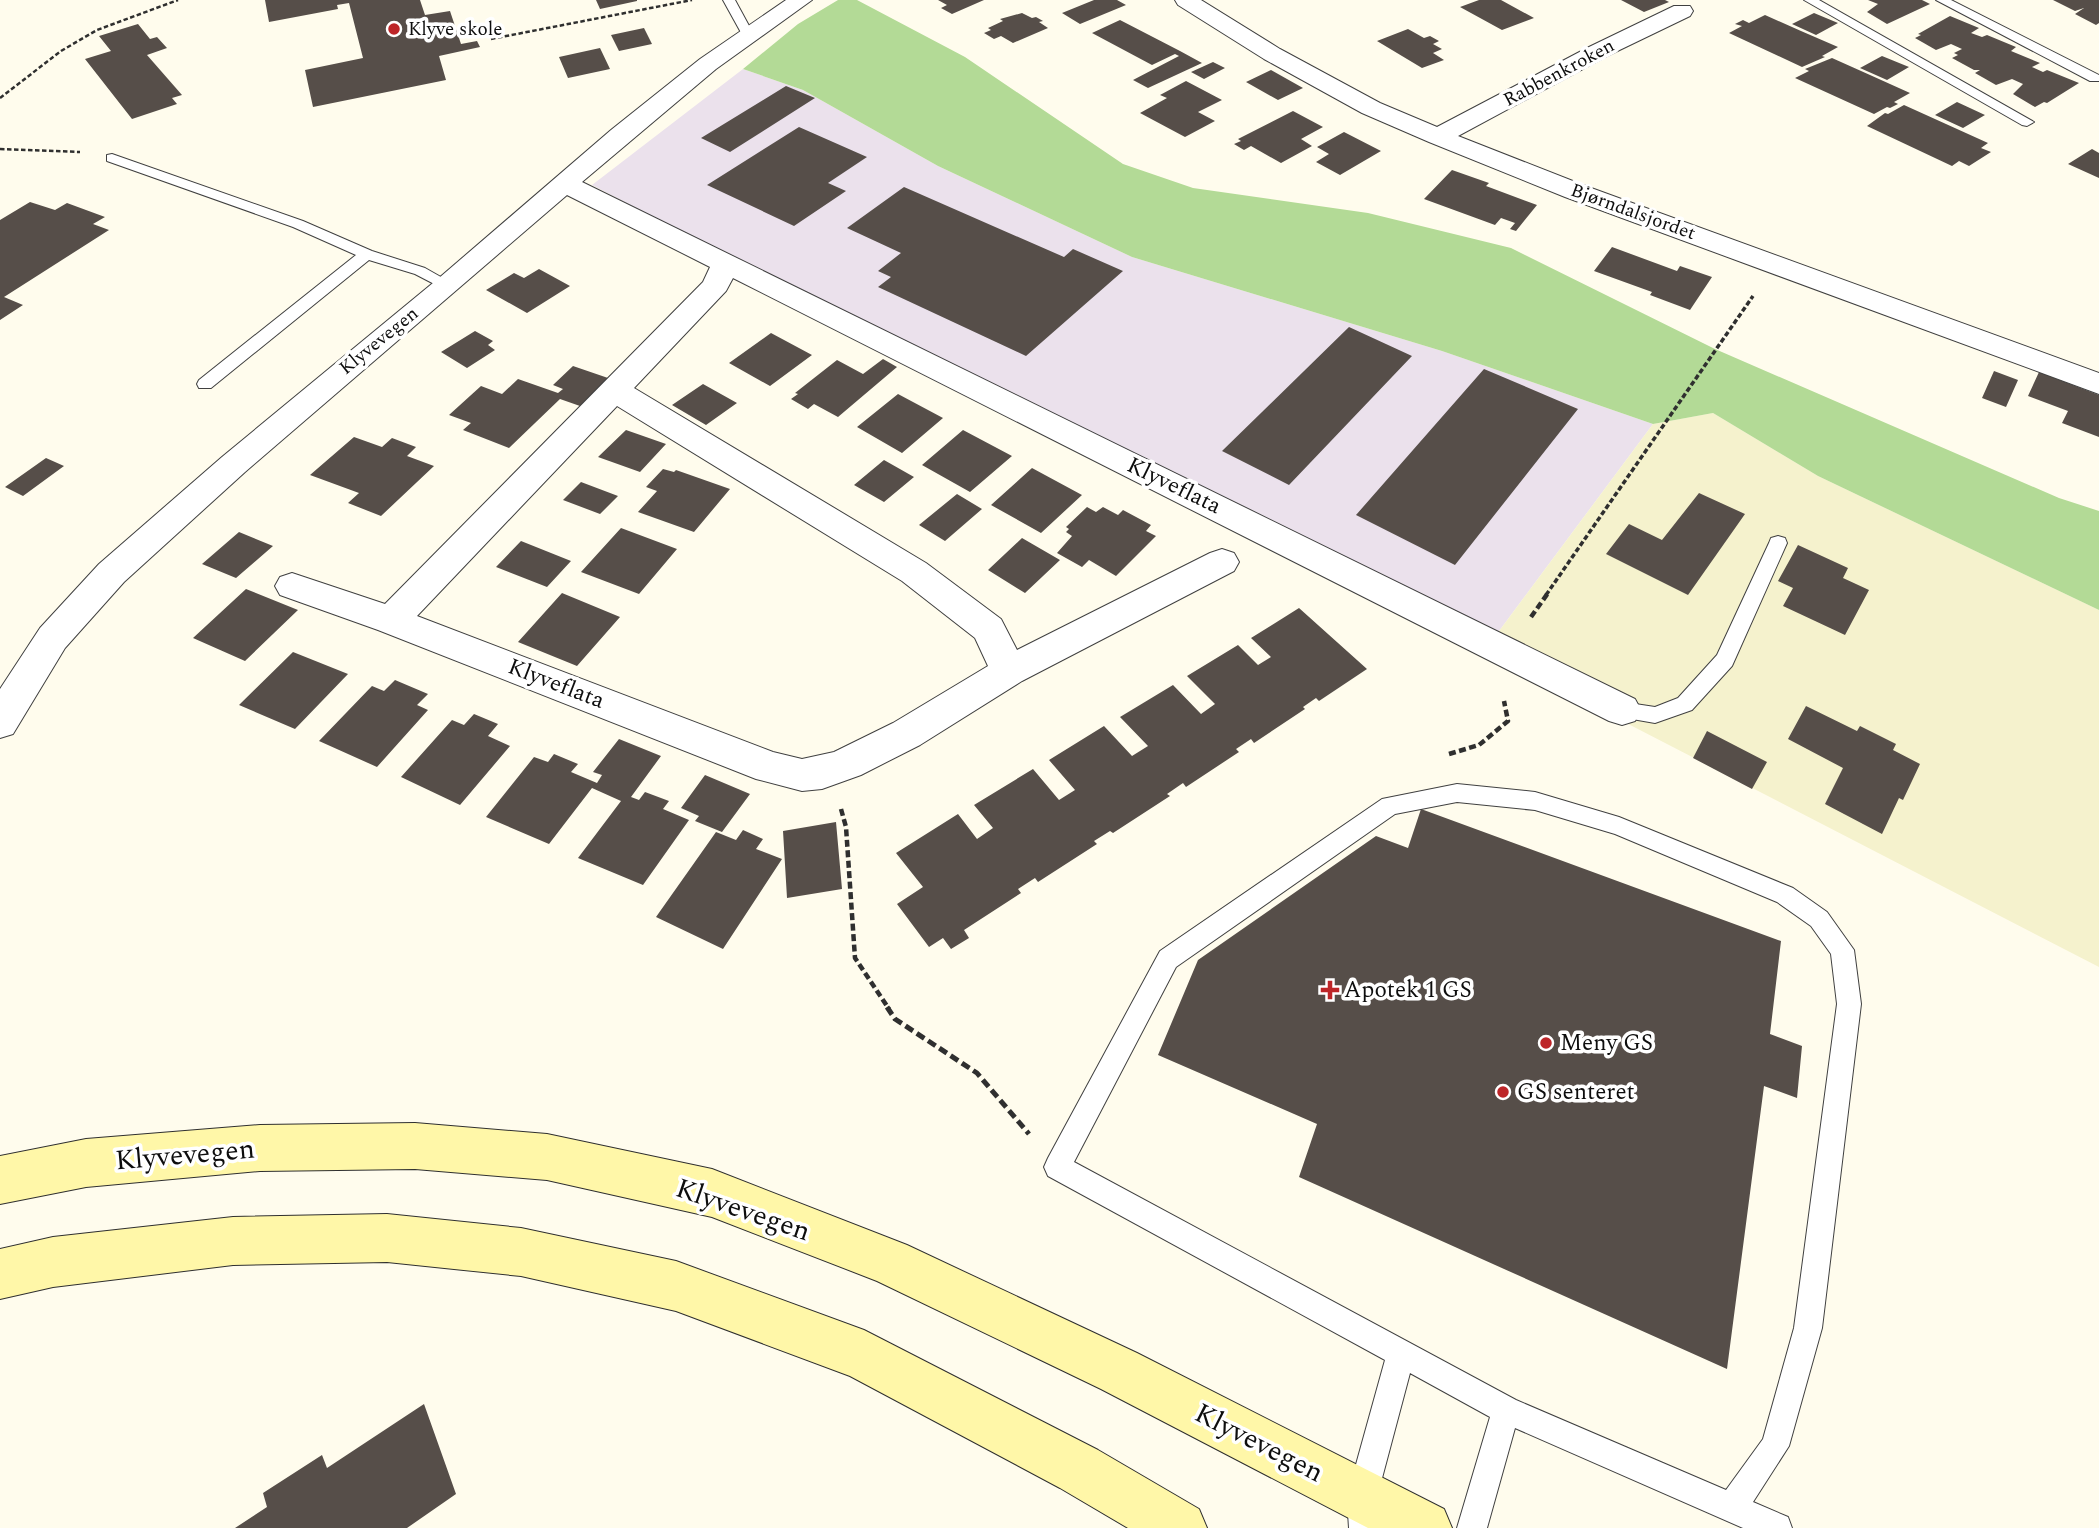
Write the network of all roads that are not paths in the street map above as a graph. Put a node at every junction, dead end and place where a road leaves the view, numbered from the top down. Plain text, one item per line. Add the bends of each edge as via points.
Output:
1 (729, 0) edge
2 (801, 0) edge
3 (1186, 0) edge
4 (1810, 0) edge
5 (1942, 0) edge
6 (1682, 11) dead end
7 (748, 35) junction
8 (2095, 79) dead end
9 (2027, 122) dead end
10 (1438, 137) junction
11 (112, 158) road end
12 (566, 184) junction
13 (367, 254) junction
14 (725, 263) junction
15 (447, 285) junction
16 (205, 384) dead end
17 (2099, 384) edge
18 (614, 390) junction
19 (1778, 543) dead end
20 (1222, 562) dead end
21 (292, 586) dead end
22 (391, 620) junction
23 (1009, 671) junction
24 (1622, 710) joint
25 (0, 723) edge
26 (0, 1180) edge
27 (0, 1274) edge
28 (1401, 1354) junction
29 (1506, 1410) junction
30 (1731, 1507) junction
31 (1363, 1512) edge
32 (1180, 1528) edge
33 (1425, 1528) edge
34 (1472, 1528) edge
35 (1777, 1528) edge

1 - 7 lane
2 - 7 street, Klyvevegen
3 - 10 street, Bjørndalsjordet via 1360,102
4 - 9 lane
5 - 8 lane
6 - 10 street, Rabbenkroken
7 - 12 street, Klyvevegen via 655,104
10 - 17 street, Bjørndalsjordet
11 - 13 lane via 298,224
12 - 14 street, Klyveflata
12 - 15 street, Klyvevegen
13 - 15 lane
13 - 16 lane
14 - 18 street via 716,285
14 - 24 street, Klyveflata
15 - 25 street, Klyvevegen via 297,408 122,562 60,627
18 - 22 street
18 - 23 street via 914,572 988,629
19 - 24 lane via 1725,660 1685,704 1655,715
20 - 23 street, Klyveflata
21 - 22 street, Klyveflata
22 - 23 street, Klyveflata via 770,768 803,776 865,758
26 - 31 main road, Klyvevegen via 86,1163 247,1149 415,1146 547,1157 700,1191 890,1262 1119,1371
27 - 32 main road via 53,1262 233,1241 387,1238 521,1252 676,1286 864,1356 1079,1469
28 - 29 lane
28 - 30 lane via 1057,1167 1168,959 1390,807 1457,793 1535,800 1619,826 1785,895 1819,919 1842,950 1849,1004 1808,1328 1775,1446
28 - 31 lane
29 - 30 lane
29 - 34 lane
30 - 35 lane
31 - 33 main road, Klyvevegen

